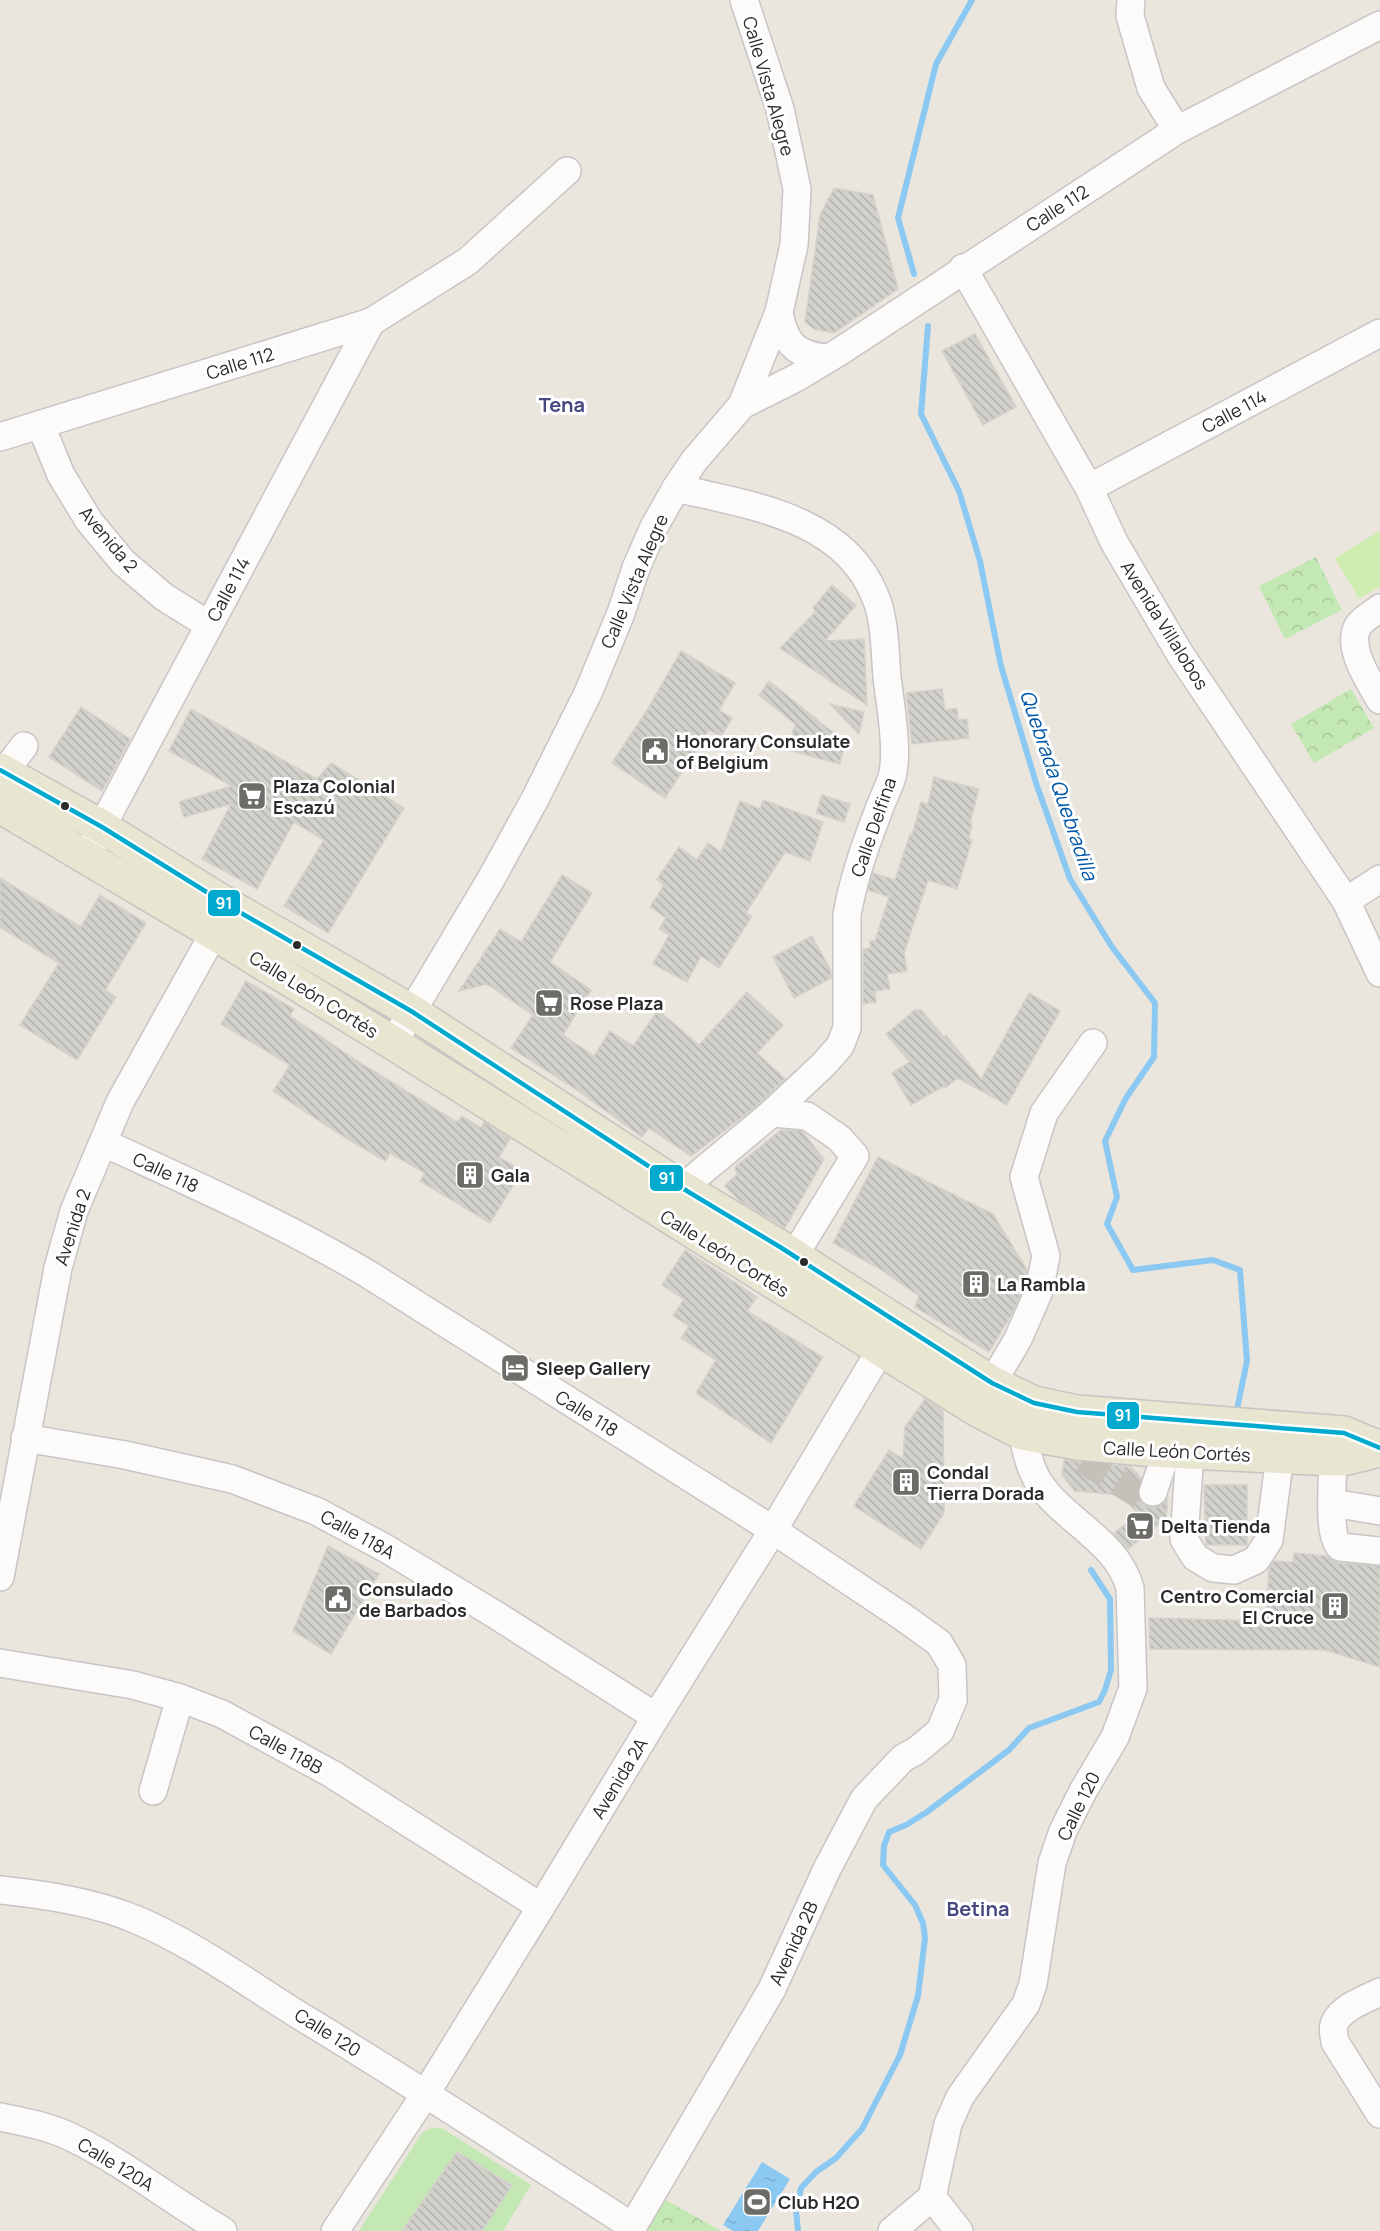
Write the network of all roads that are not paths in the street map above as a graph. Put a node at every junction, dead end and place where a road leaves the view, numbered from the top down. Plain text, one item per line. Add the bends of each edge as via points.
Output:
1 (744, 0) edge
2 (1131, 0) edge
3 (1380, 25) edge
4 (1177, 130) junction
5 (567, 171) dead end
6 (963, 268) junction
7 (779, 312) junction
8 (371, 322) junction
9 (1380, 333) edge
10 (828, 358) junction
11 (742, 405) junction
12 (41, 426) junction
13 (0, 437) edge
14 (676, 488) junction
15 (1089, 488) junction
16 (1380, 608) edge
17 (209, 625) junction
18 (1380, 700) edge
19 (8, 766) edge
20 (0, 806) edge
21 (102, 827) junction
22 (86, 856) junction
23 (1380, 879) edge
24 (1346, 901) junction
25 (221, 919) junction
26 (1380, 973) edge
27 (411, 1011) junction
28 (393, 1043) junction
29 (1093, 1043) dead end
30 (772, 1113) junction
31 (104, 1143) junction
32 (682, 1188) junction
33 (794, 1256) junction
34 (897, 1322) junction
35 (880, 1350) junction
36 (992, 1383) junction
37 (1022, 1433) junction
38 (25, 1438) junction
39 (1380, 1449) edge
40 (1178, 1451) junction
41 (1280, 1456) junction
42 (1338, 1459) junction
43 (1380, 1470) edge
44 (1153, 1492) dead end
45 (1333, 1503) junction
46 (1380, 1511) edge
47 (773, 1530) junction
48 (1380, 1551) edge
49 (0, 1577) edge
50 (0, 1663) edge
51 (952, 1665) joint
52 (180, 1698) junction
53 (656, 1717) junction
54 (153, 1791) dead end
55 (0, 1890) edge
56 (541, 1907) junction
57 (1380, 1992) edge
58 (426, 2093) junction
59 (1380, 2114) edge
60 (0, 2117) edge
61 (932, 2197) junction
62 (632, 2229) edge
63 (223, 2231) edge
64 (335, 2231) edge
65 (892, 2231) edge
66 (959, 2231) edge

1 - 7 street, Calle Vista Alegre via 780,109 797,189 794,245
2 - 4 street via 1130,16 1151,88
3 - 4 street, Calle 112
4 - 6 street, Calle 112
5 - 8 street, Calle 112 via 468,261
6 - 10 street, Calle 112
6 - 15 street, Avenida Villalobos
7 - 10 street via 793,346 813,357
7 - 11 street, Calle Vista Alegre
8 - 12 street, Calle 112
8 - 17 street, Calle 114
9 - 15 street, Calle 114
10 - 11 street, Calle 112
11 - 14 street, Calle Vista Alegre
12 - 13 street, Calle 112
12 - 17 street, Avenida 2 via 61,475 89,521 123,562 164,597
14 - 27 street, Calle Vista Alegre via 636,568 588,693 535,799
14 - 30 street, Calle Delfina via 774,512 808,526 836,544 856,563 876,597 884,638 894,755 892,776 854,876 848,907 847,1028 840,1046 824,1065
15 - 24 street, Avenida Villalobos via 1114,542 1180,654
16 - 18 street via 1358,625 1354,643
17 - 21 street, Calle 114
19 - 21 main road, Calle León Cortés
20 - 22 main road, Calle León Cortés
21 - 22 street, Calle 114
21 - 25 main road, Calle León Cortés
22 - 25 main road, Calle León Cortés
23 - 24 street
24 - 26 street, Avenida Villalobos
25 - 27 main road, Calle León Cortés
25 - 28 main road, Calle León Cortés
25 - 31 street, Avenida 2 via 120,1102
27 - 28 street, Calle Vista Alegre
27 - 32 main road, Calle León Cortés
28 - 35 main road, Calle León Cortés
29 - 36 street via 1044,1113 1024,1177 1046,1256 1039,1291 1018,1339
30 - 32 street, Calle Delfina
30 - 33 street via 807,1116 839,1138 855,1156
31 - 38 street, Avenida 2 via 74,1211 58,1268
31 - 47 street, Calle 118 via 340,1258
32 - 33 main road, Calle León Cortés
33 - 34 main road, Calle León Cortés
34 - 35 street, Avenida 2A
34 - 36 main road, Calle León Cortés
35 - 37 main road, Calle León Cortés
35 - 47 street, Avenida 2A
36 - 39 main road, Calle León Cortés via 1034,1403 1077,1412 1344,1433
37 - 40 main road, Calle León Cortés via 1093,1453
37 - 61 street, Calle 120 via 1037,1480 1126,1572 1130,1588 1133,1688 1115,1737 1063,1831 1052,1863 1033,1984 1026,2004 960,2097 948,2124
38 - 49 street, Avenida 2
38 - 53 street, Calle 118A via 232,1479 316,1511 486,1609
39 - 42 main road, Calle León Cortés
40 - 41 main road, Calle León Cortés
40 - 41 street via 1184,1539 1195,1557 1213,1568 1234,1570 1256,1560 1269,1540
40 - 44 street
41 - 42 main road, Calle León Cortés
42 - 43 main road
42 - 45 street
45 - 46 street
45 - 48 street via 1336,1544
47 - 51 street, Calle 118 via 939,1643
47 - 53 street, Avenida 2A
50 - 52 street, Calle 118B via 133,1685
51 - 62 street, Avenida 2B via 954,1700 940,1731 903,1758 864,1799 772,1989
52 - 54 street
52 - 56 street, Calle 118B via 222,1714 332,1774
53 - 56 street, Avenida 2A
55 - 58 street, Calle 120 via 99,1907 137,1920 181,1942
56 - 58 street, Avenida 2A
57 - 59 street via 1345,2011 1334,2029 1335,2042
58 - 62 street, Calle 120
58 - 64 street, Avenida 2A
60 - 63 street, Calle 120A via 73,2138
61 - 65 street
61 - 66 street

